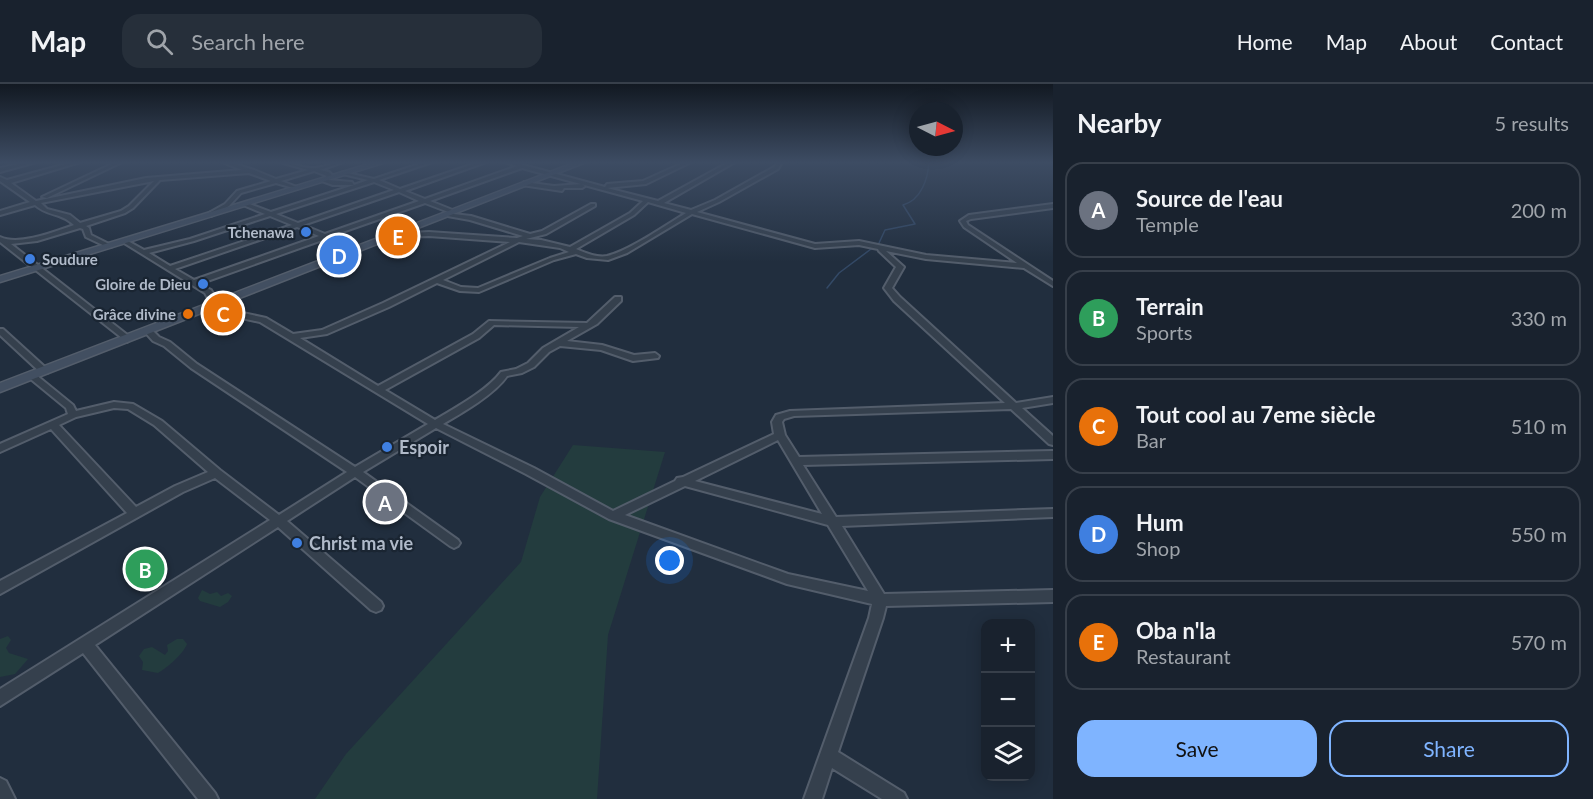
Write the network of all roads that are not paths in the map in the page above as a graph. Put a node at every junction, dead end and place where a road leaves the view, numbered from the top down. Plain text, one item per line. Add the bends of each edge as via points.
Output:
1 (24, 195) edge
2 (50, 195) edge
3 (72, 195) edge
4 (142, 195) edge
5 (237, 195) edge
6 (273, 195) edge
7 (327, 195) edge
8 (384, 195) edge
9 (413, 195) edge
10 (438, 195) edge
11 (496, 195) edge
12 (629, 195) edge
13 (673, 195) edge
14 (727, 195) edge
15 (425, 200) junction
16 (647, 200) junction
17 (34, 203) junction
18 (245, 204) junction
19 (658, 204) junction
20 (593, 205) dead end
21 (1053, 206) edge
22 (228, 207) junction
23 (0, 213) edge
24 (272, 213) junction
25 (690, 213) junction
26 (449, 214) junction
27 (82, 225) junction
28 (296, 226) junction
29 (394, 235) junction
30 (531, 235) junction
31 (325, 236) junction
32 (3, 241) edge
33 (124, 241) junction
34 (517, 241) junction
35 (550, 243) junction
36 (109, 246) junction
37 (879, 248) junction
38 (353, 251) junction
39 (572, 251) junction
40 (146, 252) junction
41 (1023, 266) junction
42 (35, 268) junction
43 (172, 270) junction
44 (0, 279) edge
45 (438, 281) junction
46 (194, 283) junction
47 (1053, 284) edge
48 (618, 299) dead end
49 (213, 306) junction
50 (586, 325) junction
51 (0, 331) edge
52 (148, 331) junction
53 (293, 337) junction
54 (127, 339) junction
55 (10, 341) junction
56 (560, 343) junction
57 (0, 344) edge
58 (655, 356) dead end
59 (44, 371) junction
60 (32, 376) junction
61 (0, 388) edge
62 (379, 389) junction
63 (1053, 400) edge
64 (1014, 406) junction
65 (73, 415) junction
66 (435, 424) junction
67 (53, 425) junction
68 (780, 435) junction
69 (1053, 442) edge
70 (0, 448) edge
71 (1053, 455) edge
72 (795, 461) junction
73 (355, 472) junction
74 (216, 473) junction
75 (681, 481) junction
76 (134, 513) junction
77 (1053, 513) edge
78 (613, 516) junction
79 (279, 521) junction
80 (834, 522) junction
81 (454, 543) dead end
82 (0, 588) edge
83 (1053, 596) edge
84 (880, 600) junction
85 (376, 606) dead end
86 (84, 643) junction
87 (0, 698) edge
88 (828, 756) junction
89 (0, 787) edge
90 (6, 799) edge
91 (209, 799) edge
92 (813, 799) edge
93 (898, 799) edge

1 - 17 street
2 - 17 street
3 - 17 street
4 - 27 street via 130,207
5 - 22 street
6 - 18 street
7 - 24 street
8 - 28 street
9 - 15 street
10 - 15 street
11 - 26 street
12 - 16 street
13 - 19 street
14 - 25 street
15 - 26 street
15 - 31 street
16 - 19 street
16 - 39 street via 632,214
17 - 23 street
17 - 27 street
18 - 22 street
18 - 24 street
19 - 25 street
20 - 30 street via 544,233
21 - 41 street via 963,221
22 - 33 street
24 - 28 street
24 - 40 street
25 - 37 street via 815,246 852,242
25 - 39 street via 612,258 600,259
26 - 29 street
26 - 30 street
27 - 32 street via 37,239
27 - 36 street via 88,236
28 - 31 street
28 - 43 street
29 - 34 street
29 - 38 street
30 - 34 street
30 - 35 street
31 - 38 street
31 - 46 street
32 - 42 street
33 - 36 street
33 - 40 street
34 - 35 street
34 - 45 street
35 - 39 street
36 - 42 street
37 - 41 street via 955,261
37 - 64 street via 900,267 888,288 897,299
38 - 49 street
39 - 45 street via 479,290 460,289
40 - 43 street
41 - 47 street
42 - 44 street
42 - 54 street
43 - 46 street
45 - 53 street via 324,332
46 - 49 street via 208,292
48 - 50 street
49 - 52 street
49 - 53 street via 263,320
50 - 56 street
50 - 62 street via 492,323 476,336
51 - 55 street
52 - 54 street
52 - 73 street via 194,366
53 - 62 street
54 - 59 street
55 - 57 street
55 - 59 street
56 - 58 street via 602,348 633,358
56 - 66 street via 523,369 504,374
59 - 60 street
60 - 61 street
60 - 65 street via 70,406
62 - 66 street
63 - 64 street
64 - 68 street via 794,413 780,417
64 - 69 street
65 - 67 street
65 - 74 street via 114,405 130,406 158,423
66 - 73 street
66 - 78 street
67 - 70 street
67 - 76 street
68 - 72 street
68 - 75 street
71 - 72 street
72 - 80 street
73 - 79 street
73 - 81 street
74 - 76 street
74 - 79 street
75 - 78 street
75 - 80 street
76 - 82 street
77 - 80 street
78 - 84 street via 788,579
79 - 85 street
79 - 86 street
80 - 84 street
83 - 84 street
84 - 88 street
86 - 87 street
86 - 91 street
88 - 92 street
88 - 93 street
89 - 90 street

